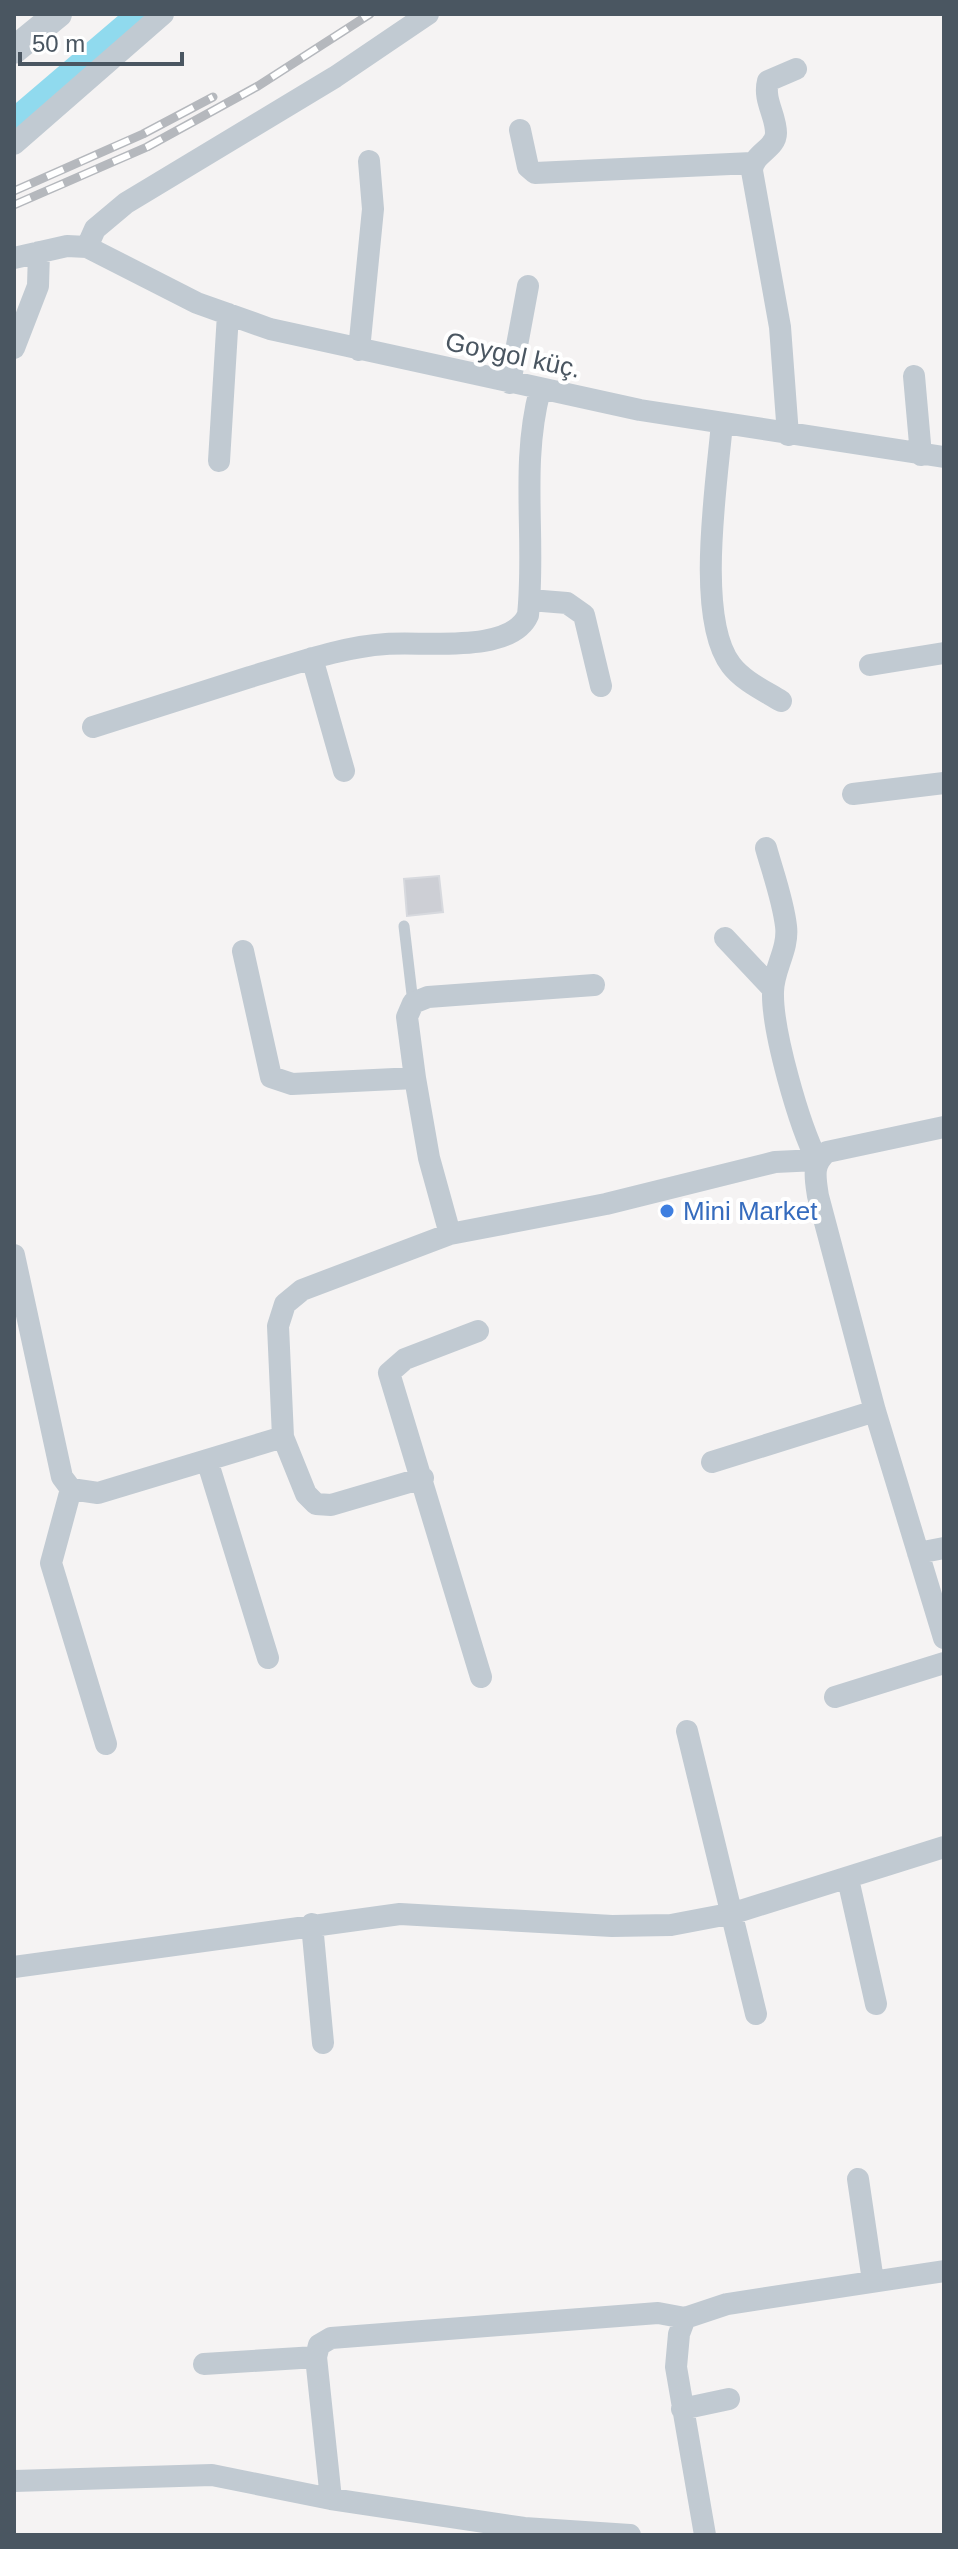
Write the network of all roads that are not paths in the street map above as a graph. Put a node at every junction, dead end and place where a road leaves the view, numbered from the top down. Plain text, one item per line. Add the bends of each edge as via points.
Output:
1 (58, 14) edge
2 (163, 14) edge
3 (428, 14) edge
4 (14, 50) edge
5 (796, 69) dead end
6 (520, 130) dead end
7 (14, 144) edge
8 (369, 161) dead end
9 (752, 163) junction
10 (87, 247) junction
11 (39, 252) junction
12 (14, 258) edge
13 (528, 286) dead end
14 (228, 314) junction
15 (14, 348) edge
16 (359, 350) junction
17 (914, 376) dead end
18 (510, 383) junction
19 (540, 390) junction
20 (722, 423) junction
21 (788, 435) junction
22 (921, 455) junction
23 (944, 457) edge
24 (219, 461) dead end
25 (530, 600) junction
26 (944, 653) edge
27 (312, 658) junction
28 (870, 665) dead end
29 (601, 686) dead end
30 (781, 701) dead end
31 (93, 727) dead end
32 (344, 771) dead end
33 (944, 783) edge
34 (853, 794) dead end
35 (766, 848) dead end
36 (404, 926) dead end
37 (725, 938) dead end
38 (243, 951) dead end
39 (594, 985) dead end
40 (773, 989) junction
41 (413, 1003) junction
42 (415, 1078) junction
43 (944, 1127) edge
44 (817, 1160) junction
45 (450, 1234) junction
46 (14, 1255) edge
47 (21, 1314) edge
48 (478, 1331) dead end
49 (875, 1411) junction
50 (283, 1437) junction
51 (207, 1460) junction
52 (712, 1462) dead end
53 (423, 1478) junction
54 (71, 1489) junction
55 (944, 1548) edge
56 (918, 1553) junction
57 (944, 1638) edge
58 (268, 1658) dead end
59 (944, 1663) edge
60 (481, 1677) dead end
61 (835, 1697) dead end
62 (687, 1731) dead end
63 (106, 1744) dead end
64 (944, 1847) edge
65 (848, 1879) junction
66 (734, 1913) junction
67 (312, 1924) junction
68 (14, 1967) edge
69 (876, 2004) dead end
70 (756, 2014) dead end
71 (323, 2043) dead end
72 (858, 2179) dead end
73 (944, 2271) edge
74 (873, 2281) junction
75 (685, 2318) junction
76 (316, 2357) junction
77 (204, 2364) dead end
78 (729, 2399) dead end
79 (682, 2409) junction
80 (14, 2481) edge
81 (331, 2499) junction
82 (524, 2532) edge
83 (630, 2535) edge
84 (705, 2535) edge

1 - 4 street
2 - 7 street
3 - 10 street via 335,77 126,203 95,229
5 - 9 street via 768,81 765,91 776,134
6 - 9 street via 528,167 535,173
8 - 16 street via 373,209
9 - 21 street via 780,327
10 - 11 street
10 - 14 street, Goygol küç.
11 - 12 street
11 - 15 street via 38,286
13 - 18 street
14 - 16 street, Goygol küç.
14 - 24 street
16 - 18 street, Goygol küç.
17 - 22 street
18 - 19 street, Goygol küç.
19 - 20 street, Goygol küç.
19 - 25 street via 532,420 527,512
20 - 21 street, Goygol küç.
20 - 30 street via 711,567 721,647 742,676
21 - 22 street, Goygol küç.
22 - 23 street, Goygol küç.
25 - 27 street via 524,626 502,639 385,644
25 - 29 street via 567,603 584,615
26 - 28 street
27 - 31 street
27 - 32 street
33 - 34 street
35 - 40 street via 787,944
36 - 41 lane
37 - 40 street
38 - 42 street via 271,1077 292,1084
39 - 41 street via 428,997
40 - 44 street via 798,1113
41 - 42 street via 407,1017
42 - 45 street
43 - 44 street via 827,1152
44 - 45 street via 775,1162 606,1204
44 - 49 street via 818,1196
45 - 50 street via 302,1290 285,1304 278,1326
46 - 47 street
47 - 54 street via 55,1455
48 - 53 street via 405,1359 389,1373
49 - 52 street
49 - 56 street
50 - 51 street
50 - 53 street via 306,1494 316,1504 331,1505
51 - 54 street via 98,1493
51 - 58 street
53 - 60 street
54 - 63 street via 51,1563
55 - 56 street
56 - 57 street
59 - 61 street
62 - 66 street
64 - 65 street
65 - 66 street
65 - 69 street
66 - 67 street via 671,1925 400,1914
66 - 70 street
67 - 68 street
67 - 71 street
72 - 74 street
73 - 74 street
74 - 75 street via 727,2304
75 - 76 street via 658,2313 331,2338 319,2345
75 - 79 street via 676,2347
76 - 77 street
76 - 81 street
78 - 79 street
79 - 84 street
80 - 81 street via 212,2475
81 - 82 street
82 - 83 street

